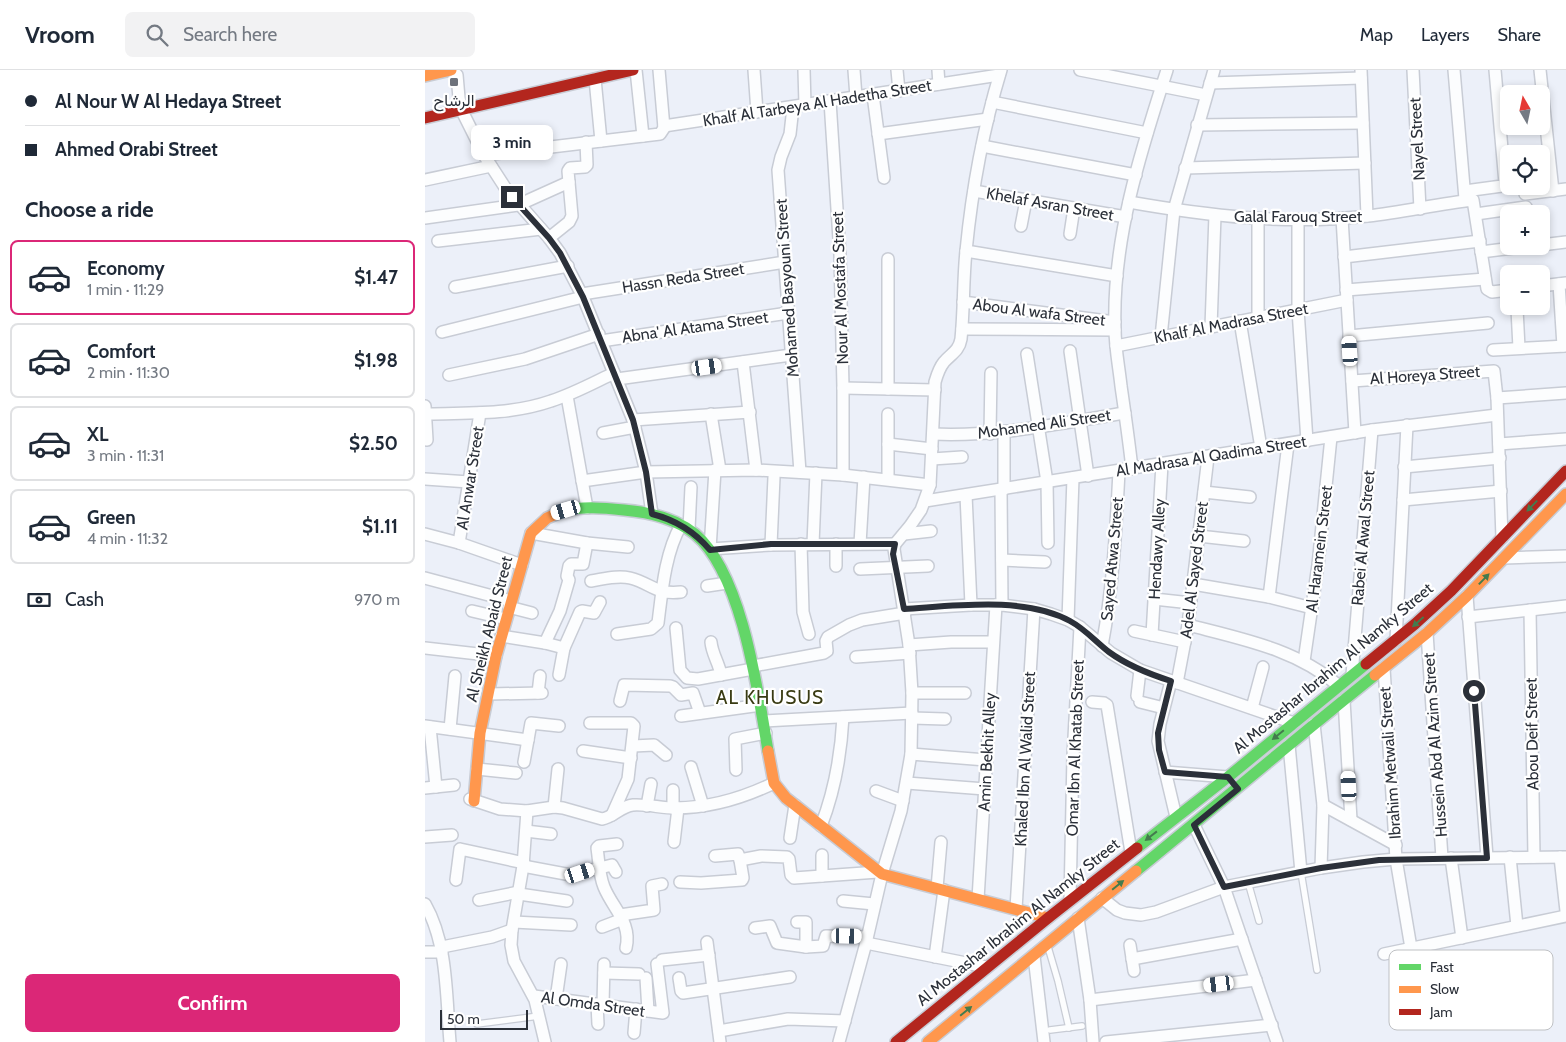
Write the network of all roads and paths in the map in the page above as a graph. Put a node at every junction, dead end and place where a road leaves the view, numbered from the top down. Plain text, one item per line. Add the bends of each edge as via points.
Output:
1 (633, 70) edge
2 (637, 70) edge
3 (659, 70) edge
4 (754, 70) edge
5 (803, 70) edge
6 (854, 70) edge
7 (897, 70) edge
8 (938, 70) edge
9 (1080, 70) edge
10 (1167, 70) edge
11 (1214, 70) edge
12 (1413, 70) edge
13 (1454, 70) edge
14 (1495, 70) edge
15 (1540, 70) edge
16 (454, 72) edge
17 (1000, 72) edge
18 (1109, 73) edge
19 (1361, 74) edge
20 (425, 76) edge
21 (595, 79) junction
22 (1210, 83) junction
23 (939, 84) junction
24 (1162, 86) junction
25 (899, 91) junction
26 (873, 95) junction
27 (1206, 95) junction
28 (856, 97) junction
29 (830, 101) junction
30 (992, 102) junction
31 (805, 105) junction
32 (793, 107) junction
33 (463, 111) junction
34 (757, 112) junction
35 (425, 118) edge
36 (988, 119) junction
37 (1363, 123) junction
38 (1197, 125) junction
39 (664, 126) junction
40 (1147, 133) junction
41 (878, 134) junction
42 (643, 136) junction
43 (601, 141) junction
44 (586, 142) junction
45 (982, 146) junction
46 (484, 155) junction
47 (1365, 163) junction
48 (491, 166) junction
49 (1185, 168) junction
50 (1136, 175) junction
51 (884, 178) dead end
52 (425, 180) edge
53 (569, 182) junction
54 (1566, 189) edge
55 (1550, 190) edge
56 (1553, 190) junction
57 (974, 191) junction
58 (1465, 196) junction
59 (1026, 200) junction
60 (1129, 202) junction
61 (518, 205) junction
62 (1074, 208) junction
63 (1420, 209) junction
64 (1174, 210) junction
65 (1500, 211) edge
66 (1476, 214) junction
67 (1215, 215) junction
68 (1367, 216) junction
69 (1126, 217) junction
70 (425, 218) edge
71 (1258, 218) junction
72 (1342, 218) junction
73 (1298, 219) junction
74 (1021, 226) dead end
75 (541, 229) junction
76 (1070, 234) dead end
77 (549, 238) junction
78 (438, 241) dead end
79 (1566, 242) edge
80 (1550, 244) edge
81 (1480, 247) junction
82 (1500, 247) edge
83 (966, 251) junction
84 (1344, 256) junction
85 (888, 259) dead end
86 (785, 262) junction
87 (568, 266) junction
88 (1117, 276) junction
89 (1485, 279) junction
90 (1563, 283) edge
91 (1550, 285) edge
92 (455, 287) dead end
93 (1500, 291) edge
94 (583, 295) junction
95 (1346, 295) junction
96 (963, 302) junction
97 (1298, 310) junction
98 (788, 313) junction
99 (1517, 315) edge
100 (1258, 318) junction
101 (1240, 321) junction
102 (1488, 323) dead end
103 (1115, 326) junction
104 (1211, 327) junction
105 (962, 329) junction
106 (442, 332) dead end
107 (1349, 336) junction
108 (600, 337) junction
109 (1161, 337) junction
110 (1116, 346) junction
111 (1565, 346) edge
112 (1519, 348) junction
113 (1493, 350) dead end
114 (1070, 351) dead end
115 (1027, 354) dead end
116 (791, 355) junction
117 (743, 362) junction
118 (991, 373) dead end
119 (449, 375) dead end
120 (616, 376) junction
121 (1352, 381) junction
122 (843, 388) junction
123 (888, 389) junction
124 (935, 390) junction
125 (1566, 393) edge
126 (567, 396) junction
127 (1497, 398) junction
128 (425, 406) edge
129 (749, 412) junction
130 (480, 413) junction
131 (1125, 413) junction
132 (425, 414) edge
133 (711, 414) junction
134 (888, 414) dead end
135 (1497, 414) junction
136 (1080, 420) junction
137 (634, 424) junction
138 (1407, 425) junction
139 (1038, 427) junction
140 (1372, 430) junction
141 (603, 433) dead end
142 (1004, 433) junction
143 (1355, 433) junction
144 (933, 434) junction
145 (990, 434) junction
146 (1331, 437) junction
147 (1566, 439) edge
148 (427, 440) dead end
149 (1307, 441) junction
150 (888, 444) junction
151 (1288, 444) junction
152 (1499, 444) junction
153 (1261, 448) junction
154 (932, 454) junction
155 (1208, 457) junction
156 (962, 458) dead end
157 (1500, 458) junction
158 (1162, 464) junction
159 (1404, 467) junction
160 (1132, 469) junction
161 (717, 470) junction
162 (756, 470) junction
163 (1119, 471) junction
164 (1566, 471) edge
165 (646, 472) junction
166 (800, 472) junction
167 (816, 473) junction
168 (843, 475) junction
169 (1089, 476) junction
170 (774, 477) dead end
171 (864, 477) junction
172 (1073, 478) junction
173 (425, 479) edge
174 (888, 480) junction
175 (582, 481) junction
176 (469, 482) junction
177 (1047, 482) junction
178 (930, 485) junction
179 (691, 487) dead end
180 (1002, 489) junction
181 (1501, 491) junction
182 (1204, 492) junction
183 (1469, 494) junction
184 (1566, 494) edge
185 (966, 495) junction
186 (1250, 497) dead end
187 (1403, 500) junction
188 (925, 501) junction
189 (1470, 506) dead end
190 (587, 508) junction
191 (652, 514) junction
192 (685, 527) junction
193 (931, 531) dead end
194 (531, 533) junction
195 (425, 534) edge
196 (904, 534) junction
197 (1199, 536) junction
198 (1502, 538) junction
199 (1244, 541) dead end
200 (459, 543) junction
201 (587, 543) junction
202 (1048, 543) dead end
203 (771, 544) junction
204 (801, 544) junction
205 (813, 544) junction
206 (836, 544) junction
207 (860, 544) junction
208 (895, 544) junction
209 (628, 548) dead end
210 (710, 550) junction
211 (1566, 556) edge
212 (1504, 558) junction
213 (1002, 560) junction
214 (1045, 562) dead end
215 (522, 565) junction
216 (837, 566) dead end
217 (928, 566) dead end
218 (896, 568) junction
219 (860, 569) dead end
220 (425, 578) edge
221 (591, 581) dead end
222 (727, 583) junction
223 (1193, 584) junction
224 (707, 586) dead end
225 (662, 592) junction
226 (681, 592) dead end
227 (1467, 596) junction
228 (1269, 597) junction
229 (1154, 599) junction
230 (599, 602) dead end
231 (999, 604) junction
232 (1191, 604) junction
233 (971, 605) junction
234 (1566, 606) edge
235 (1312, 608) junction
236 (509, 609) junction
237 (1033, 609) junction
238 (1530, 610) junction
239 (472, 611) dead end
240 (905, 611) junction
241 (532, 613) dead end
242 (1468, 617) junction
243 (1068, 620) junction
244 (1189, 625) junction
245 (1080, 627) junction
246 (676, 628) dead end
247 (1134, 631) dead end
248 (1427, 632) junction
249 (617, 634) dead end
250 (809, 634) dead end
251 (1152, 635) junction
252 (501, 636) junction
253 (1396, 640) junction
254 (711, 642) dead end
255 (993, 642) junction
256 (1185, 642) junction
257 (545, 643) junction
258 (1102, 646) junction
259 (425, 648) edge
260 (564, 648) junction
261 (909, 649) junction
262 (496, 656) junction
263 (856, 657) dead end
264 (1304, 661) junction
265 (1263, 667) dead end
266 (753, 668) junction
267 (1384, 668) junction
268 (1140, 670) junction
269 (559, 675) dead end
270 (721, 675) junction
271 (1352, 675) junction
272 (455, 676) dead end
273 (540, 676) dead end
274 (1174, 682) junction
275 (1339, 686) junction
276 (912, 693) junction
277 (965, 693) dead end
278 (489, 694) junction
279 (1345, 700) junction
280 (619, 702) dead end
281 (1092, 702) dead end
282 (761, 705) junction
283 (1164, 708) junction
284 (1252, 708) junction
285 (700, 713) junction
286 (681, 716) dead end
287 (912, 716) junction
288 (843, 717) junction
289 (945, 720) dead end
290 (590, 723) dead end
291 (1294, 723) junction
292 (1314, 724) junction
293 (428, 726) edge
294 (559, 726) dead end
295 (765, 727) junction
296 (450, 729) junction
297 (481, 733) junction
298 (528, 740) junction
299 (1289, 745) junction
300 (633, 746) junction
301 (583, 751) dead end
302 (911, 754) junction
303 (666, 755) dead end
304 (631, 758) junction
305 (986, 760) junction
306 (524, 762) dead end
307 (691, 767) dead end
308 (477, 769) junction
309 (558, 769) dead end
310 (737, 770) dead end
311 (1165, 772) junction
312 (516, 773) dead end
313 (1228, 777) junction
314 (775, 783) junction
315 (907, 783) junction
316 (651, 784) dead end
317 (454, 785) dead end
318 (431, 787) edge
319 (985, 789) junction
320 (1238, 789) junction
321 (673, 790) dead end
322 (876, 791) dead end
323 (472, 800) joint
324 (903, 801) junction
325 (795, 805) junction
326 (1323, 805) junction
327 (647, 806) junction
328 (703, 806) junction
329 (553, 807) junction
330 (676, 808) junction
331 (527, 811) junction
332 (612, 816) junction
333 (1176, 817) junction
334 (1351, 820) junction
335 (1194, 825) junction
336 (821, 826) junction
337 (526, 831) junction
338 (551, 834) dead end
339 (452, 835) dead end
340 (425, 837) edge
341 (790, 838) dead end
342 (674, 842) dead end
343 (941, 842) dead end
344 (617, 844) dead end
345 (1396, 844) junction
346 (1131, 852) junction
347 (715, 856) dead end
348 (822, 856) dead end
349 (1510, 857) junction
350 (1534, 857) junction
351 (1563, 857) edge
352 (1446, 858) junction
353 (1487, 858) junction
354 (1396, 859) junction
355 (740, 860) junction
356 (523, 865) junction
357 (599, 867) junction
358 (1321, 868) junction
359 (616, 872) dead end
360 (1301, 872) junction
361 (880, 873) junction
362 (822, 876) junction
363 (456, 880) dead end
364 (680, 882) dead end
365 (1249, 882) junction
366 (662, 884) dead end
367 (1224, 887) junction
368 (940, 889) junction
369 (519, 894) junction
370 (1102, 898) junction
371 (978, 899) junction
372 (479, 900) dead end
373 (1071, 900) junction
374 (567, 901) dead end
375 (843, 901) dead end
376 (425, 904) edge
377 (874, 904) junction
378 (1016, 909) junction
379 (1566, 911) edge
380 (1566, 916) edge
381 (621, 917) junction
382 (1048, 918) junction
383 (1077, 918) junction
384 (1259, 921) dead end
385 (797, 922) dead end
386 (571, 925) dead end
387 (513, 926) junction
388 (1517, 926) junction
389 (602, 927) dead end
390 (755, 928) dead end
391 (1242, 938) junction
392 (1462, 938) junction
393 (866, 940) junction
394 (707, 942) dead end
395 (1047, 945) junction
396 (1130, 945) dead end
397 (806, 947) junction
398 (626, 948) dead end
399 (1411, 948) junction
400 (442, 949) junction
401 (1402, 950) edge
402 (425, 952) edge
403 (1389, 953) edge
404 (1384, 954) dead end
405 (709, 955) junction
406 (1033, 956) junction
407 (935, 957) junction
408 (561, 964) dead end
409 (986, 967) junction
410 (1317, 970) dead end
411 (790, 977) dead end
412 (679, 978) dead end
413 (1256, 980) junction
414 (713, 989) junction
415 (533, 996) junction
416 (556, 999) junction
417 (1090, 1000) junction
418 (600, 1004) junction
419 (642, 1010) junction
420 (539, 1016) junction
421 (845, 1021) junction
422 (477, 1024) dead end
423 (598, 1024) dead end
424 (1272, 1025) junction
425 (1082, 1026) dead end
426 (1069, 1028) junction
427 (1050, 1030) dead end
428 (634, 1033) dead end
429 (719, 1036) edge
430 (450, 1042) edge
431 (545, 1042) edge
432 (839, 1042) edge
433 (896, 1042) edge
434 (928, 1042) edge
435 (1044, 1042) edge
436 (1093, 1042) edge
437 (1106, 1042) edge
438 (1277, 1042) edge

1 - 21 main road
2 - 42 street
3 - 39 street
4 - 34 street
5 - 31 street
6 - 28 street
7 - 25 street
8 - 23 street
9 - 18 street
10 - 24 street
11 - 22 street
12 - 63 street, Nayel Street
13 - 58 street
14 - 58 street, Galal Farouq Street via 1505,183
15 - 56 street
16 - 20 main road
16 - 33 street
17 - 23 street, Khalf Al Tarbeya Al Hadetha Street
17 - 30 street
18 - 24 street
19 - 22 street
19 - 37 street
21 - 33 main road
21 - 43 street
22 - 27 street
23 - 25 street, Khalf Al Tarbeya Al Hadetha Street
24 - 27 street
24 - 40 street
25 - 26 street, Khalf Al Tarbeya Al Hadetha Street
26 - 28 street, Khalf Al Tarbeya Al Hadetha Street
26 - 41 street
27 - 38 street
28 - 29 street, Khalf Al Tarbeya Al Hadetha Street
29 - 31 street, Khalf Al Tarbeya Al Hadetha Street
29 - 122 street, Nour Al Mostafa Street via 840,255
30 - 36 street
30 - 40 street
31 - 32 street, Khalf Al Tarbeya Al Hadetha Street
32 - 34 street, Khalf Al Tarbeya Al Hadetha Street
32 - 86 street, Mohamed Basyouni Street via 790,134 778,170
33 - 35 main road
33 - 46 street
34 - 39 street, Khalf Al Tarbeya Al Hadetha Street
36 - 41 street
36 - 45 street
37 - 38 street
37 - 47 street
38 - 49 street
39 - 42 street, Khalf Al Tarbeya Al Hadetha Street via 660,134
40 - 50 street
41 - 51 street
42 - 43 street
43 - 44 street
44 - 46 street
44 - 53 street via 588,164 568,170
45 - 50 street
45 - 57 street
46 - 48 street
47 - 49 street
47 - 68 street
48 - 52 street
48 - 61 street
49 - 64 street
50 - 60 street
53 - 61 street
53 - 77 street via 571,219
54 - 56 street
55 - 56 street
57 - 59 street, Khelaf Asran Street
57 - 83 street
58 - 63 street, Galal Farouq Street
58 - 66 street via 1473,200
59 - 62 street, Khelaf Asran Street
59 - 74 street
60 - 64 street, Galal Farouq Street
60 - 69 street
61 - 70 street
61 - 75 street
62 - 69 street, Khelaf Asran Street
62 - 76 street
63 - 68 street, Galal Farouq Street
64 - 67 street, Galal Farouq Street
64 - 109 street
65 - 66 street
66 - 81 street
67 - 71 street, Galal Farouq Street
67 - 104 street
68 - 72 street, Galal Farouq Street
69 - 88 street
71 - 73 street, Galal Farouq Street
71 - 100 street
72 - 73 street, Galal Farouq Street
72 - 84 street
73 - 97 street
75 - 77 street
75 - 78 street
77 - 87 street
79 - 80 street
81 - 82 street
81 - 84 street
81 - 89 street
83 - 88 street
83 - 96 street
84 - 95 street
85 - 123 street
86 - 94 street, Hassn Reda Street
86 - 98 street, Mohamed Basyouni Street
87 - 92 street
87 - 94 street
88 - 103 street
89 - 93 street via 1490,292
89 - 95 street, Khalf Al Madrasa Street
90 - 91 street
90 - 111 street
94 - 106 street, Hassn Reda Street
94 - 108 street
95 - 97 street, Khalf Al Madrasa Street
95 - 107 street
96 - 103 street, Abou Al wafa Street
96 - 105 street
97 - 100 street, Khalf Al Madrasa Street
97 - 149 street
98 - 108 street, Abna' Al Atama Street
98 - 116 street, Mohamed Basyouni Street
99 - 112 street
100 - 101 street, Khalf Al Madrasa Street
101 - 104 street, Khalf Al Madrasa Street
101 - 153 street
102 - 107 street
103 - 105 street
103 - 110 street
104 - 109 street, Khalf Al Madrasa Street
105 - 124 street via 960,346 940,368
107 - 121 street
108 - 119 street, Abna' Al Atama Street via 525,359
108 - 120 street
109 - 110 street, Khalf Al Madrasa Street
110 - 131 street
111 - 112 street
112 - 113 street
114 - 136 street
115 - 139 street
116 - 117 street
116 - 166 street, Mohamed Basyouni Street
117 - 120 street
117 - 129 street
118 - 145 street
120 - 126 street
120 - 137 street
121 - 127 street, Al Horeya Street via 1490,370 1495,375
121 - 143 street
122 - 123 street
122 - 168 street, Nour Al Mostafa Street
123 - 124 street
124 - 144 street
125 - 127 street
126 - 130 street via 511,411
126 - 175 street
127 - 135 street
128 - 132 street
129 - 133 street
129 - 162 street
130 - 132 street
130 - 176 street, Al Anwar Street
131 - 136 street, Mohamed Ali Street
131 - 160 street
132 - 148 street
133 - 137 street
133 - 161 street
134 - 150 street
135 - 138 street, Al Madrasa Al Qadima Street
135 - 152 street
136 - 139 street, Mohamed Ali Street
136 - 169 street
137 - 141 street
137 - 165 street
138 - 140 street, Al Madrasa Al Qadima Street
138 - 159 street
139 - 142 street, Mohamed Ali Street
139 - 177 street
140 - 143 street, Al Madrasa Al Qadima Street
140 - 271 street, Rabei Al Awal Street
142 - 145 street, Mohamed Ali Street
142 - 180 street, Amin Bekhit Alley
143 - 146 street, Al Madrasa Al Qadima Street
144 - 145 street, Mohamed Ali Street
144 - 154 street
146 - 149 street, Al Madrasa Al Qadima Street
146 - 235 street, Al Haramein Street
147 - 152 street
149 - 151 street, Al Madrasa Al Qadima Street
150 - 154 street
150 - 174 street
151 - 153 street, Al Madrasa Al Qadima Street
151 - 228 street
152 - 157 street
153 - 155 street, Al Madrasa Al Qadima Street
154 - 156 street
154 - 178 street
155 - 158 street, Al Madrasa Al Qadima Street
155 - 182 street, Adel Al Sayed Street
157 - 159 street
157 - 181 street
158 - 160 street, Al Madrasa Al Qadima Street
158 - 229 street, Hendawy Alley
159 - 187 street
160 - 163 street, Al Madrasa Al Qadima Street
161 - 162 street
161 - 165 street
161 - 210 street
162 - 166 street
163 - 169 street, Al Madrasa Al Qadima Street
163 - 258 street, Sayed Atwa Street via 1113,568
164 -> 198 main road, Al Mostashar Ibrahim Al Namky Street
165 - 175 street
165 - 191 street
166 - 167 street
167 - 168 street
167 - 205 street
168 - 171 street
169 - 172 street, Al Madrasa Al Qadima Street
170 - 203 street
171 - 174 street
171 - 207 street
172 - 177 street, Al Madrasa Al Qadima Street
172 - 243 street
173 - 176 street
174 - 178 street
175 - 190 street
176 - 200 street, Al Anwar Street
177 - 180 street, Al Madrasa Al Qadima Street
177 - 202 street
178 - 188 street
179 - 192 street
180 - 185 street, Al Madrasa Al Qadima Street
180 - 213 street, Amin Bekhit Alley
181 - 183 street
181 - 198 street
182 - 186 street
182 - 197 street, Adel Al Sayed Street
183 - 187 street
183 - 189 street
184 - 212 main road, Al Mostashar Ibrahim Al Namky Street
185 - 188 street, Al Madrasa Al Qadima Street
185 - 233 street
187 - 253 street
188 - 196 street
190 - 191 main road
190 - 194 main road via 555,513
191 - 192 main road
192 - 210 main road
192 - 225 street via 673,539
193 - 196 street
194 - 201 street
194 - 215 main road, Al Sheikh Abaid Street
195 - 200 street
196 - 208 street
197 - 199 street
197 - 223 street, Adel Al Sayed Street
198 -> 253 main road, Al Mostashar Ibrahim Al Namky Street
200 - 215 street
201 - 209 street
201 - 257 street via 583,564 569,566 569,581 560,611
203 - 204 street
203 - 210 street
204 - 205 street
204 - 250 street via 803,604
205 - 206 street
206 - 207 street
206 - 216 street
207 - 208 street
208 - 218 street
210 - 222 main road
211 - 212 street
227 -> 212 main road, Al Mostashar Ibrahim Al Namky Street
213 - 214 street
213 - 231 street, Amin Bekhit Alley
215 - 236 main road, Al Sheikh Abaid Street
217 - 218 street
218 - 219 street
218 - 240 street
220 - 236 street
221 - 225 street via 629,578
222 - 224 street
222 - 266 main road
223 - 228 street
223 - 232 street, Adel Al Sayed Street
225 - 226 street
225 - 249 street via 656,627
227 - 242 street
227 - 248 main road, Al Mostashar Ibrahim Al Namky Street
228 - 235 street
229 - 232 street
229 - 251 street, Hendawy Alley
230 - 260 street via 594,613 580,612
231 - 233 street
231 - 237 street
231 - 255 street, Amin Bekhit Alley
232 - 244 street, Adel Al Sayed Street
233 - 240 street
234 - 238 street
235 - 264 street, Al Haramein Street
236 - 239 street
236 - 241 street
236 - 252 main road, Al Sheikh Abaid Street
237 - 243 street
237 - 378 street, Khaled Ibn Al Walid Street
238 - 242 street
238 - 350 street, Abou Deif Street
240 - 261 street
240 - 266 street via 849,625 828,638 824,653
242 - 353 street
243 - 245 street
244 - 256 street, Adel Al Sayed Street
244 - 264 street via 1275,649
245 - 258 street
245 - 373 street, Omar Ibn Al Khatab Street via 1073,756
246 - 270 street via 683,675 692,680
247 - 251 street
248 - 267 main road, Al Mostashar Ibrahim Al Namky Street
248 - 352 street, Hussein Abd Al Azim Street
251 - 256 street
252 - 257 street
252 - 262 main road, Al Sheikh Abaid Street
253 - 271 main road, Al Mostashar Ibrahim Al Namky Street
254 - 270 street
255 - 261 street via 951,642
255 - 305 street, Amin Bekhit Alley
256 - 274 street, Adel Al Sayed Street
257 - 260 street
258 - 268 street
259 - 262 street
260 - 269 street
261 - 263 street
261 - 276 street
262 - 278 main road, Al Sheikh Abaid Street
264 - 275 street
265 - 284 street
266 - 270 street
266 - 282 main road
267 - 279 main road, Al Mostashar Ibrahim Al Namky Street
267 - 345 street, Ibrahim Metwali Street
268 - 274 street
268 - 283 street via 1139,699
271 - 275 main road, Al Mostashar Ibrahim Al Namky Street
272 - 296 street
273 - 278 street via 540,693
274 - 283 street, Adel Al Sayed Street
274 - 284 street
275 - 291 main road, Al Mostashar Ibrahim Al Namky Street
276 - 277 street
276 - 287 street
278 - 297 main road, Al Sheikh Abaid Street
279 - 292 main road, Al Mostashar Ibrahim Al Namky Street
279 - 334 street
280 - 285 street via 624,685 670,686 681,695 693,693
281 - 346 street via 1107,705
282 - 285 street
282 - 295 main road
283 - 311 street, Adel Al Sayed Street via 1158,741
284 - 291 street
285 - 286 street
287 - 288 street
287 - 289 street
287 - 302 street
288 - 295 street
288 - 336 street via 836,781
290 - 300 street via 633,724
291 -> 313 main road, Al Mostashar Ibrahim Al Namky Street
292 - 299 main road, Al Mostashar Ibrahim Al Namky Street
292 - 326 street
293 - 296 street
293 - 318 street
294 - 298 street via 531,723
295 - 310 street via 735,739
295 - 314 main road
296 - 297 street
297 - 298 street
297 - 308 main road, Al Sheikh Abaid Street
298 - 306 street
299 - 320 main road, Al Mostashar Ibrahim Al Namky Street
299 - 360 street
300 - 303 street via 654,745
300 - 304 street
301 - 304 street
302 - 305 street
302 - 315 street
304 - 332 street via 628,779
305 - 319 street, Amin Bekhit Alley
307 - 328 street
308 - 312 street
308 - 323 main road, Al Sheikh Abaid Street
309 - 329 street
311 - 313 street
311 - 333 street, Adel Al Sayed Street
313 - 320 main road
313 - 333 main road, Al Mostashar Ibrahim Al Namky Street
314 - 325 main road
314 - 328 street via 737,799
315 - 319 street
315 - 324 street
316 - 327 street
317 - 318 street
319 - 371 street, Amin Bekhit Alley
320 - 335 main road, Al Mostashar Ibrahim Al Namky Street
321 - 330 street
322 - 324 street
323 - 331 street via 500,809
324 - 361 street
325 - 336 main road
325 - 341 street
326 - 334 street
326 - 358 street
327 - 330 street
327 - 332 street via 626,807
328 - 330 street
329 - 331 street
329 - 332 street via 573,809 597,818
330 - 342 street
331 - 337 street
333 -> 346 main road, Al Mostashar Ibrahim Al Namky Street
334 - 345 street
335 - 367 street
370 -> 335 main road, Al Mostashar Ibrahim Al Namky Street
336 - 361 main road
337 - 338 street
337 - 356 street
339 - 340 street
343 - 368 street
344 - 357 street via 597,847
345 - 354 street, Ibrahim Metwali Street
346 - 373 main road, Al Mostashar Ibrahim Al Namky Street
347 - 355 street via 738,854
348 - 362 street
349 - 350 street
349 - 353 street
349 - 388 street
350 - 351 street
351 - 379 street
352 - 353 street
352 - 354 street
352 - 392 street, Hussein Abd Al Azim Street
354 - 358 street
354 - 399 street, Ibrahim Metwali Street
355 - 362 street via 761,856 787,857 792,877
355 - 364 street via 742,880
356 - 357 street via 571,874
356 - 363 street via 460,849
356 - 369 street
357 - 359 street via 613,865
357 - 381 street via 604,887
358 - 360 street
360 - 365 street
360 - 410 lane
361 - 362 street
361 - 368 main road
361 - 377 street
365 - 367 street
365 - 384 lane
366 - 381 street via 652,886 653,910
367 - 370 street via 1141,915 1117,910
367 - 391 street
368 - 371 main road
368 - 407 street
369 - 372 street
369 - 374 street
369 - 387 street
370 - 383 main road, Al Mostashar Ibrahim Al Namky Street
371 - 378 main road
373 - 382 main road, Al Mostashar Ibrahim Al Namky Street
375 - 377 street
376 - 400 street
377 - 393 street
378 - 382 main road
380 - 388 street
381 - 389 street
381 - 398 street via 628,933
382 - 409 main road, Al Mostashar Ibrahim Al Namky Street
383 - 395 main road, Al Mostashar Ibrahim Al Namky Street
383 - 417 street
385 - 397 street via 806,922
386 - 387 street
387 - 400 street via 492,937
387 - 415 street via 511,945 514,961
388 - 392 street
390 - 397 street via 770,926 777,943
391 - 396 street via 1133,965
391 - 413 street
392 - 399 street
393 - 397 street via 826,936 823,946
393 - 407 street
393 - 421 street
394 - 405 street
395 - 406 main road, Al Mostashar Ibrahim Al Namky Street
395 - 426 lane
399 - 401 street
400 - 402 street
400 - 430 street
403 - 404 street
405 - 414 street
405 - 419 street, Al Omda Street via 659,962 664,1012
434 -> 406 main road, Al Mostashar Ibrahim Al Namky Street
406 - 435 street
407 - 409 street
408 - 416 street
409 - 433 main road, Al Mostashar Ibrahim Al Namky Street
411 - 414 street
412 - 414 street via 683,993
413 - 417 street
413 - 424 street
414 - 429 street
415 - 416 street, Al Omda Street
415 - 420 street
416 - 418 street, Al Omda Street
417 - 436 street
418 - 419 street, Al Omda Street
418 - 419 street via 604,969 642,976
418 - 423 street
419 - 428 street
420 - 422 lane
420 - 431 street
421 - 429 street via 788,1019
421 - 432 street
424 - 437 street
424 - 438 street
425 - 426 lane
426 - 427 lane

